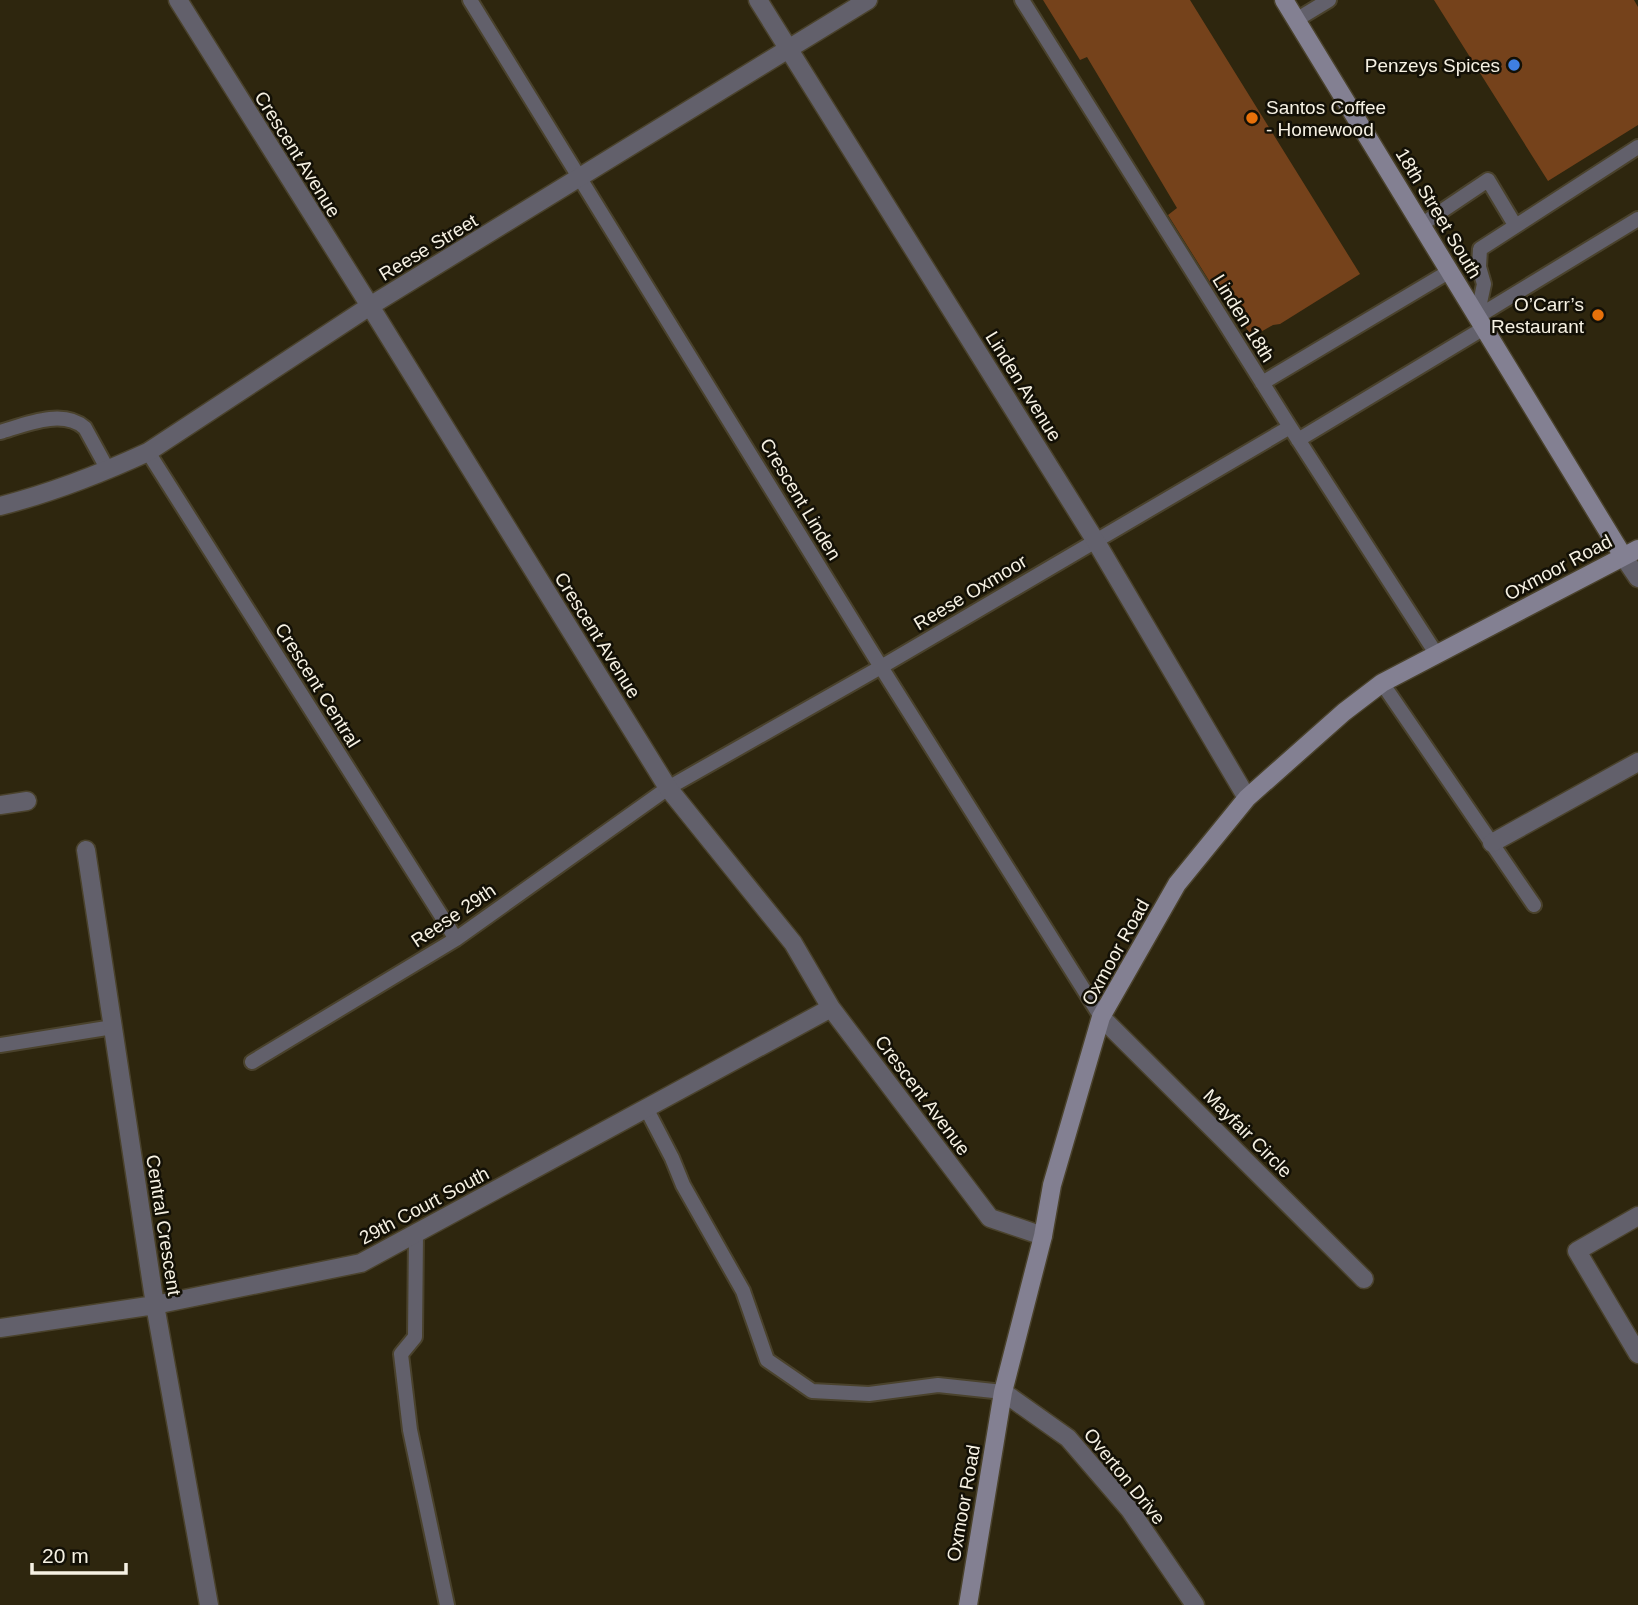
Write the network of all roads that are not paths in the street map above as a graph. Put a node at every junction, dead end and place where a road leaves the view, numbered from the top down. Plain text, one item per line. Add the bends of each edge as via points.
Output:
1 (178, 0) edge
2 (471, 0) edge
3 (758, 0) edge
4 (868, 0) edge
5 (1022, 0) edge
6 (1284, 0) edge
7 (1329, 0) edge
8 (1296, 20) junction
9 (789, 49) junction
10 (1638, 147) edge
11 (582, 178) junction
12 (1638, 220) edge
13 (1421, 225) junction
14 (1515, 225) junction
15 (1450, 271) junction
16 (370, 306) junction
17 (1481, 322) junction
18 (1262, 383) junction
19 (0, 432) edge
20 (1294, 433) junction
21 (148, 452) junction
22 (108, 470) junction
23 (0, 506) edge
24 (1095, 540) junction
25 (1631, 552) edge
26 (1638, 578) edge
27 (1437, 655) junction
28 (881, 667) junction
29 (1382, 683) junction
30 (1638, 762) edge
31 (668, 789) junction
32 (1247, 798) junction
33 (27, 801) dead end
34 (0, 805) edge
35 (1492, 843) junction
36 (86, 850) dead end
37 (1534, 905) dead end
38 (456, 939) junction
39 (831, 1009) junction
40 (1101, 1017) junction
41 (113, 1027) junction
42 (0, 1045) edge
43 (252, 1062) dead end
44 (646, 1108) junction
45 (1638, 1216) edge
46 (416, 1233) junction
47 (1043, 1236) junction
48 (1364, 1279) dead end
49 (155, 1305) junction
50 (0, 1328) edge
51 (1638, 1353) edge
52 (1003, 1392) junction
53 (209, 1605) edge
54 (447, 1605) edge
55 (968, 1605) edge
56 (1195, 1605) edge

1 - 16 street, Crescent Avenue
2 - 11 lane, Crescent Linden
3 - 9 street, Linden Avenue
4 - 9 street, Reese Street
5 - 18 lane, Linden 18th
6 - 8 main road, 18th Street South
7 - 8 lane
8 - 13 main road, 18th Street South
9 - 11 street, Reese Street
9 - 24 street, Linden Avenue
10 - 14 lane
11 - 16 street, Reese Street
11 - 28 lane, Crescent Linden
12 - 17 lane, Reese Oxmoor
13 - 14 lane via 1488,180
13 - 15 main road, 18th Street South
14 - 17 lane via 1480,249 1484,284
15 - 17 main road, 18th Street South
15 - 18 lane
16 - 21 street, Reese Street
16 - 31 street, Crescent Avenue
17 - 20 lane, Reese Oxmoor
17 - 25 main road, 18th Street South
18 - 20 lane, Linden 18th
19 - 22 lane via 57,419 79,422
20 - 24 lane, Reese Oxmoor
20 - 27 lane, Linden 18th
21 - 22 street, Reese Street
21 - 38 lane, Crescent Central
22 - 23 street, Reese Street
24 - 28 lane, Reese Oxmoor
24 - 32 street, Linden Avenue
25 - 26 street
25 - 27 main road, Oxmoor Road
27 - 29 main road, Oxmoor Road
28 - 31 lane, Reese Oxmoor
28 - 40 lane, Crescent Linden
29 - 32 main road, Oxmoor Road
29 - 35 lane
30 - 35 street
31 - 38 lane, Reese 29th
31 - 39 street, Crescent Avenue via 793,943
32 - 40 main road, Oxmoor Road via 1177,884
33 - 34 street
35 - 37 lane
36 - 41 street, Central Crescent
38 - 43 lane, Reese 29th
39 - 44 street, 29th Court South
39 - 47 street, Crescent Avenue via 990,1218
40 - 47 main road, Oxmoor Road via 1052,1185
40 - 48 street, Mayfair Circle
41 - 42 lane
41 - 49 street, Central Crescent
44 - 46 street, 29th Court South
44 - 52 lane via 743,1292 767,1360 812,1391 869,1394 939,1385
45 - 51 street via 1577,1251
46 - 49 street, 29th Court South via 361,1263
46 - 54 lane via 415,1337 401,1354 410,1430
47 - 52 main road, Oxmoor Road
49 - 50 street, 29th Court South
49 - 53 street, Central Crescent
52 - 55 main road, Oxmoor Road
52 - 56 street, Overton Drive via 1068,1438 1130,1510

